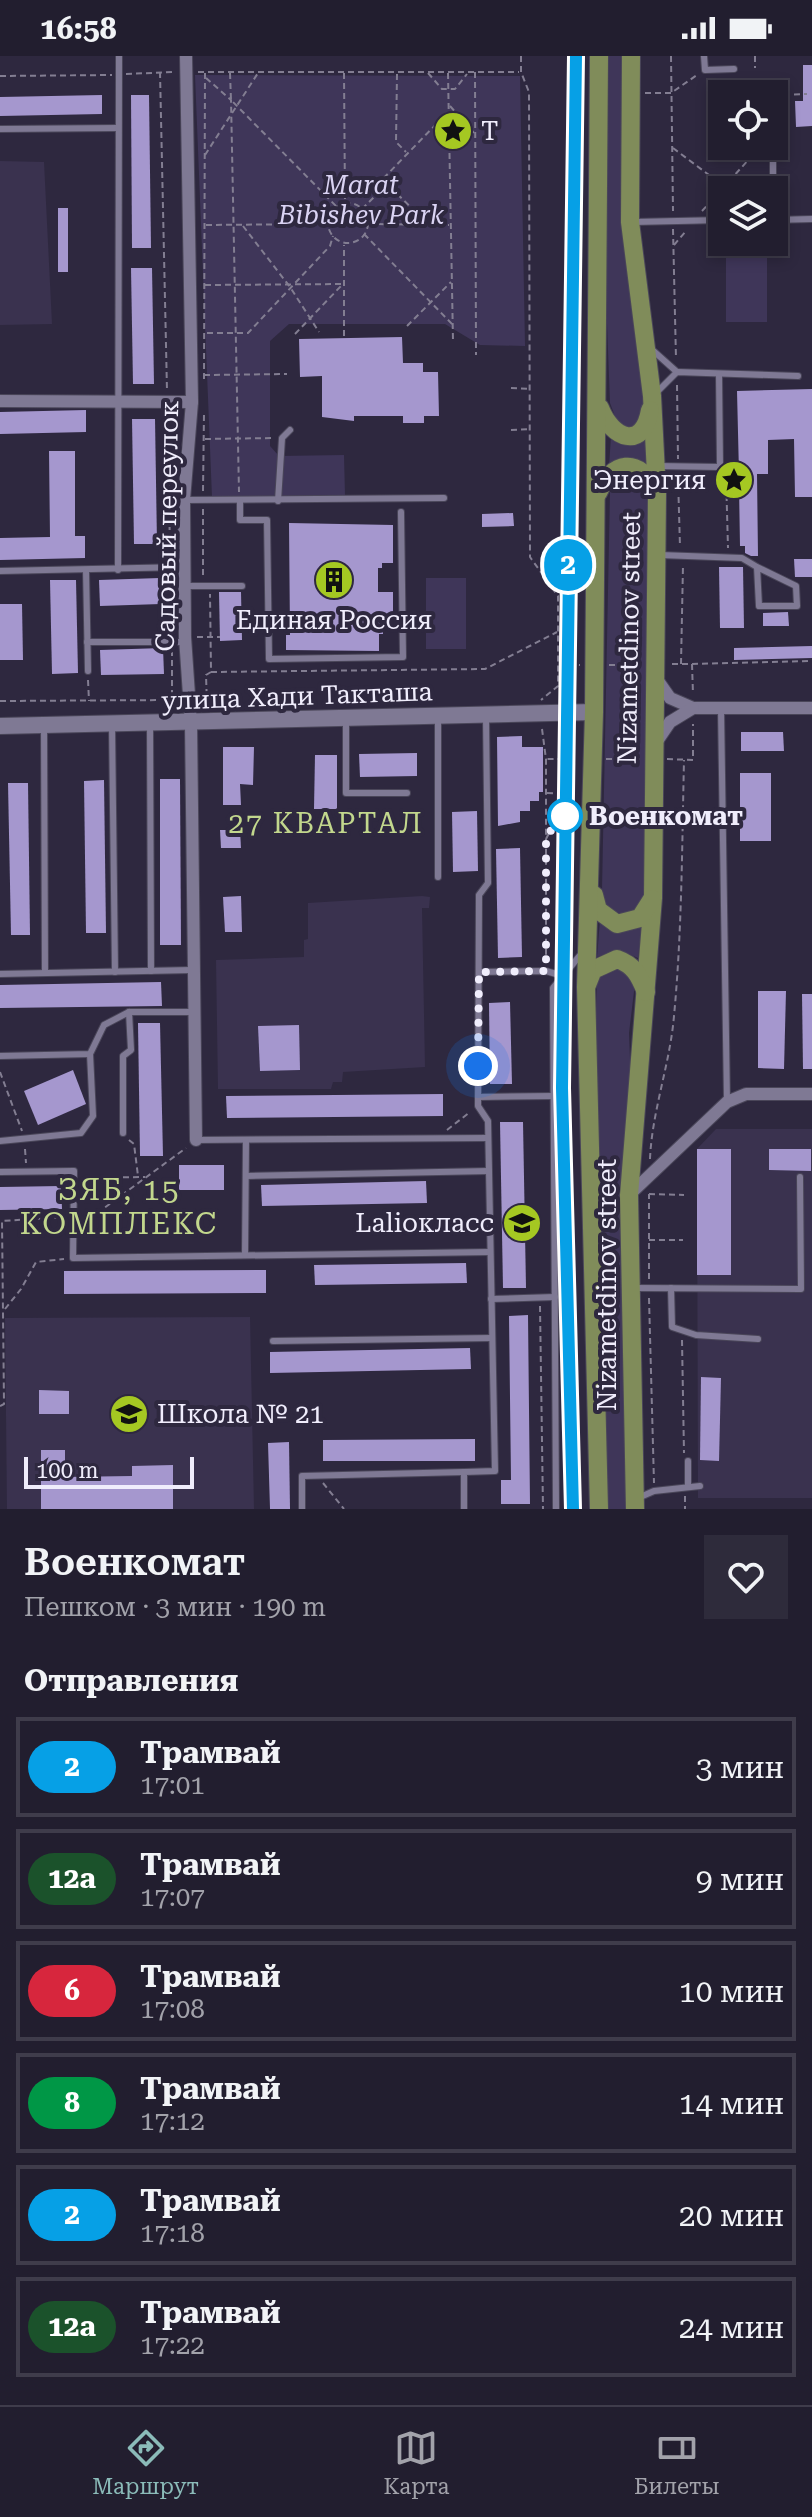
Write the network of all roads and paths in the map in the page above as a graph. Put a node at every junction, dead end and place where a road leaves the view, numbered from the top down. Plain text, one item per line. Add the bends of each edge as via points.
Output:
1 (119, 56) edge
2 (186, 56) edge
3 (521, 56) edge
4 (599, 56) edge
5 (631, 56) edge
6 (704, 56) edge
7 (755, 56) edge
8 (755, 68) dead end
9 (734, 69) dead end
10 (705, 70) junction
11 (160, 72) junction
12 (187, 72) junction
13 (205, 72) junction
14 (230, 72) junction
15 (258, 72) junction
16 (427, 72) junction
17 (448, 72) junction
18 (469, 72) junction
19 (475, 72) junction
20 (521, 72) junction
21 (344, 73) junction
22 (397, 73) junction
23 (119, 75) junction
24 (0, 76) edge
25 (205, 77) junction
26 (645, 81) dead end
27 (448, 89) junction
28 (807, 94) dead end
29 (788, 95) edge
30 (231, 100) junction
31 (448, 104) junction
32 (237, 106) junction
33 (448, 112) junction
34 (231, 118) junction
35 (118, 128) junction
36 (0, 129) edge
37 (476, 135) junction
38 (672, 148) dead end
39 (407, 153) junction
40 (205, 156) junction
41 (748, 160) edge
42 (710, 176) edge
43 (732, 176) edge
44 (382, 179) junction
45 (345, 203) junction
46 (708, 204) edge
47 (336, 206) junction
48 (362, 209) junction
49 (812, 219) edge
50 (708, 220) edge
51 (788, 220) edge
52 (694, 221) junction
53 (630, 222) junction
54 (328, 224) junction
55 (368, 224) junction
56 (189, 225) junction
57 (205, 225) junction
58 (234, 225) junction
59 (242, 225) junction
60 (429, 225) junction
61 (451, 225) junction
62 (364, 234) junction
63 (333, 236) junction
64 (344, 243) junction
65 (674, 245) dead end
66 (452, 281) junction
67 (235, 284) junction
68 (343, 284) junction
69 (205, 285) junction
70 (290, 287) junction
71 (430, 302) junction
72 (309, 318) junction
73 (453, 325) junction
74 (407, 326) dead end
75 (319, 332) dead end
76 (205, 333) junction
77 (236, 333) junction
78 (295, 334) dead end
79 (344, 336) dead end
80 (453, 341) dead end
81 (645, 343) junction
82 (476, 355) dead end
83 (677, 372) junction
84 (237, 374) junction
85 (287, 374) dead end
86 (719, 374) junction
87 (198, 375) junction
88 (798, 376) dead end
89 (511, 388) dead end
90 (530, 389) junction
91 (204, 391) dead end
92 (652, 396) junction
93 (118, 400) junction
94 (0, 401) edge
95 (168, 401) junction
96 (597, 401) junction
97 (198, 404) junction
98 (530, 429) junction
99 (290, 430) dead end
100 (511, 430) dead end
101 (282, 438) junction
102 (203, 439) junction
103 (238, 439) junction
104 (655, 466) junction
105 (720, 467) junction
106 (657, 493) junction
107 (597, 496) junction
108 (444, 498) dead end
109 (184, 500) junction
110 (203, 500) junction
111 (240, 501) junction
112 (278, 501) junction
113 (401, 512) dead end
114 (705, 546) dead end
115 (656, 555) junction
116 (705, 557) junction
117 (729, 557) junction
118 (170, 567) junction
119 (185, 567) junction
120 (757, 567) junction
121 (86, 570) junction
122 (118, 570) junction
123 (0, 571) edge
124 (185, 586) junction
125 (210, 586) junction
126 (242, 586) dead end
127 (220, 637) dead end
128 (210, 638) junction
129 (186, 640) junction
130 (87, 642) junction
131 (171, 642) junction
132 (812, 661) edge
133 (558, 664) junction
134 (692, 664) junction
135 (586, 665) dead end
136 (607, 665) dead end
137 (655, 668) junction
138 (88, 671) joint
139 (0, 701) edge
140 (89, 701) junction
141 (541, 705) dead end
142 (721, 707) junction
143 (812, 708) edge
144 (693, 709) junction
145 (594, 712) junction
146 (486, 715) junction
147 (438, 717) junction
148 (346, 719) junction
149 (150, 724) junction
150 (199, 724) junction
151 (44, 725) junction
152 (112, 725) junction
153 (541, 725) dead end
154 (0, 726) edge
155 (654, 755) junction
156 (546, 759) junction
157 (605, 759) dead end
158 (684, 760) junction
159 (407, 793) dead end
160 (546, 793) junction
161 (561, 794) junction
162 (579, 794) dead end
163 (546, 840) junction
164 (438, 877) dead end
165 (592, 888) junction
166 (653, 898) junction
167 (587, 947) junction
168 (195, 970) junction
169 (151, 971) junction
170 (546, 971) junction
171 (115, 972) junction
172 (479, 972) junction
173 (45, 973) junction
174 (0, 974) edge
175 (563, 976) junction
176 (586, 987) junction
177 (647, 994) junction
178 (129, 1012) junction
179 (196, 1012) junction
180 (90, 1054) junction
181 (0, 1056) edge
182 (0, 1072) edge
183 (812, 1094) edge
184 (554, 1096) junction
185 (478, 1097) junction
186 (727, 1102) junction
187 (478, 1106) junction
188 (123, 1133) joint
189 (441, 1138) junction
190 (488, 1138) junction
191 (25, 1139) junction
192 (196, 1140) junction
193 (246, 1140) junction
194 (0, 1141) edge
195 (489, 1171) junction
196 (0, 1172) edge
197 (26, 1172) junction
198 (649, 1175) junction
199 (246, 1176) junction
200 (138, 1177) junction
201 (146, 1177) junction
202 (800, 1177) dead end
203 (74, 1178) junction
204 (649, 1194) junction
205 (629, 1195) junction
206 (684, 1195) dead end
207 (74, 1216) junction
208 (1, 1221) edge
209 (74, 1230) junction
210 (649, 1240) junction
211 (683, 1240) dead end
212 (490, 1252) junction
213 (245, 1255) junction
214 (73, 1258) junction
215 (640, 1288) junction
216 (671, 1288) junction
217 (555, 1297) junction
218 (540, 1298) junction
219 (491, 1299) junction
220 (3, 1311) junction
221 (682, 1330) junction
222 (492, 1338) junction
223 (758, 1339) dead end
224 (273, 1341) dead end
225 (0, 1406) edge
226 (686, 1459) joint
227 (464, 1472) junction
228 (317, 1476) junction
229 (700, 1486) dead end
230 (686, 1487) junction
231 (654, 1491) junction
232 (635, 1504) edge
233 (302, 1509) edge
234 (344, 1509) edge
235 (464, 1509) edge
236 (543, 1509) edge
237 (556, 1509) edge
238 (599, 1509) edge
239 (685, 1509) edge

1 - 23 lane
2 - 12 street, Садовый переулок
3 - 20 path
4 - 96 main road, Nizametdinov street
5 - 53 main road, Nizametdinov street
6 - 10 lane
7 - 8 path
9 - 10 lane
10 - 26 path via 671,93 644,94
11 - 12 path
11 - 23 path
11 - 95 path
12 - 13 path
12 - 56 street, Садовый переулок
13 - 14 path
13 - 25 path
14 - 15 path
14 - 30 path
15 - 21 path
15 - 32 path
16 - 17 path
16 - 22 path
16 - 27 path
17 - 18 path
17 - 27 path
18 - 19 path
18 - 27 path via 455,89
19 - 20 path
19 - 37 path
20 - 90 path via 529,92
21 - 22 path
21 - 45 path
22 - 39 path via 396,142
23 - 24 path
23 - 35 lane
25 - 30 path
25 - 40 path
27 - 31 path
28 - 29 path
30 - 32 path
30 - 34 path
31 - 33 path
31 - 37 path
32 - 34 path
32 - 47 path
33 - 39 path
33 - 61 path
34 - 40 path
34 - 58 path
35 - 36 lane
35 - 93 lane
37 - 82 path
38 - 42 path
39 - 44 path
40 - 57 path
41 - 43 path
44 - 48 path via 377,194
44 - 60 path
45 - 47 path
45 - 48 path
46 - 52 path
47 - 54 path
48 - 55 path
49 - 51 lane
50 - 52 lane
52 - 53 lane
52 - 65 path
53 - 81 main road, Nizametdinov street
54 - 59 path
54 - 63 path
55 - 60 path
55 - 62 path
56 - 57 path
56 - 87 street, Садовый переулок
57 - 58 path
57 - 69 path
58 - 59 path
58 - 67 path
59 - 70 path
60 - 61 path
61 - 66 path
62 - 64 path
62 - 71 path
63 - 64 path
63 - 70 path via 330,246
64 - 68 path
66 - 71 path
66 - 73 path
67 - 69 path
67 - 70 path
67 - 77 path
68 - 70 path
68 - 72 path
68 - 79 path
69 - 76 path
70 - 72 path
70 - 77 path via 248,333
71 - 73 path
71 - 74 path
72 - 75 path
72 - 78 path
73 - 80 path
76 - 77 path
76 - 87 path
77 - 84 path
81 - 83 lane
81 - 92 main road, Nizametdinov street
83 - 86 lane
83 - 92 lane
84 - 85 path
84 - 87 path
84 - 103 path
86 - 88 lane
86 - 105 lane
87 - 91 path
87 - 97 street, Садовый переулок
89 - 90 path
90 - 98 path
92 - 96 main road via 647,425 626,437 606,423
92 - 104 main road, Nizametdinov street
93 - 94 street
93 - 95 street
93 - 122 lane
95 - 97 street
95 - 118 path
96 - 107 main road, Nizametdinov street
97 - 102 path
97 - 109 street, Садовый переулок
98 - 100 path
98 - 133 path via 530,557 558,596
99 - 101 lane
101 - 103 path
101 - 112 lane
102 - 103 path
102 - 110 path
103 - 111 path
104 - 105 lane
104 - 106 main road, Nizametdinov street
105 - 117 path via 726,474
106 - 107 main road via 649,477 626,467 605,477
106 - 115 main road, Nizametdinov street
107 - 145 main road, Nizametdinov street
108 - 112 lane
109 - 110 lane
109 - 119 street, Садовый переулок
110 - 111 lane
110 - 125 path via 203,581
111 - 112 lane
111 - 113 lane via 240,520 267,520 269,659 403,657
114 - 116 lane
115 - 116 lane
115 - 137 main road, Nizametdinov street
116 - 117 lane
117 - 120 lane
118 - 119 lane
118 - 122 lane
118 - 131 path
119 - 124 street, Садовый переулок
120 - 120 lane via 759,606 797,606 796,586
121 - 122 lane
121 - 123 lane
121 - 130 lane
124 - 125 lane
124 - 129 street, Садовый переулок
125 - 126 lane
125 - 128 path
127 - 128 path
128 - 129 path
128 - 150 path
129 - 131 lane
129 - 150 street, Садовый переулок
130 - 131 lane
130 - 138 lane
131 - 140 path via 172,700
132 - 134 path
133 - 135 path
133 - 141 path via 558,686
134 - 137 path
134 - 144 path
136 - 137 path
137 - 144 street via 670,698
137 - 155 main road, Nizametdinov street
138 - 140 path
139 - 140 path
142 - 143 street
142 - 144 street
142 - 186 lane
144 - 155 street via 670,722
144 - 158 path via 693,760
145 - 146 main road, улица Хади Такташа
145 - 165 main road, Nizametdinov street
146 - 147 main road, улица Хади Такташа
146 - 172 lane via 488,883 479,895
147 - 148 main road, улица Хади Такташа
147 - 164 lane
148 - 150 main road, улица Хади Такташа
148 - 159 lane via 346,793
149 - 150 main road, улица Хади Такташа
149 - 152 main road, улица Хади Такташа
149 - 169 lane
150 - 168 street, Садовый переулок
151 - 152 main road, улица Хади Такташа
151 - 154 main road, улица Хади Такташа
151 - 173 lane
152 - 171 lane
153 - 156 path
155 - 157 path
155 - 158 path
155 - 166 main road, Nizametdinov street
156 - 160 path
156 - 161 path via 561,759
158 - 198 path via 674,1018 651,1132
160 - 161 path
160 - 163 path
161 - 162 path
161 - 163 path via 561,811
163 - 170 path
165 - 166 main road via 598,910 617,924 640,918
165 - 167 main road, Nizametdinov street
166 - 177 main road, Nizametdinov street
167 - 175 lane
167 - 176 main road, Nizametdinov street
168 - 169 lane
168 - 179 street, Садовый переулок
169 - 171 lane
170 - 172 lane
170 - 175 lane
171 - 173 lane
172 - 185 lane
173 - 174 lane
175 - 184 lane via 553,988
176 - 177 main road via 593,970 617,959 638,973
176 - 238 main road, Nizametdinov street
177 - 205 main road, Nizametdinov street
178 - 179 lane
178 - 180 lane via 104,1025
178 - 188 lane
179 - 192 street, Садовый переулок
180 - 181 lane
180 - 191 lane via 94,1107 85,1130 77,1136
182 - 191 path
183 - 186 street via 746,1094
184 - 185 lane
184 - 217 lane
185 - 187 lane
186 - 198 street
187 - 189 path
187 - 190 lane via 488,1121
188 - 200 path via 134,1144
189 - 190 lane
189 - 193 lane
190 - 195 lane
191 - 194 lane
191 - 197 path
192 - 193 lane
192 - 201 path
193 - 199 lane
195 - 199 lane
195 - 212 lane
196 - 197 lane
197 - 203 lane via 74,1171
198 - 204 path
198 - 205 street
199 - 213 lane
200 - 201 path
200 - 203 path
201 - 209 path
202 - 216 lane via 801,1289
203 - 207 lane
204 - 206 path
204 - 210 path
205 - 215 main road, Nizametdinov street
207 - 208 path
207 - 209 lane
208 - 220 path
209 - 214 lane
210 - 211 path
210 - 215 path
212 - 213 lane
212 - 219 lane
213 - 214 lane
214 - 220 path via 36,1262
215 - 216 lane
215 - 231 path
215 - 232 main road, Nizametdinov street
216 - 221 lane via 672,1327
217 - 218 lane
217 - 237 lane
218 - 219 lane
218 - 236 path
219 - 222 lane
220 - 225 path
221 - 223 lane
221 - 226 path
222 - 224 lane
222 - 227 lane via 495,1471
226 - 230 lane
227 - 228 lane
227 - 235 lane
228 - 233 lane via 302,1476
228 - 234 path
229 - 230 lane
230 - 231 lane
230 - 239 path
231 - 232 lane

